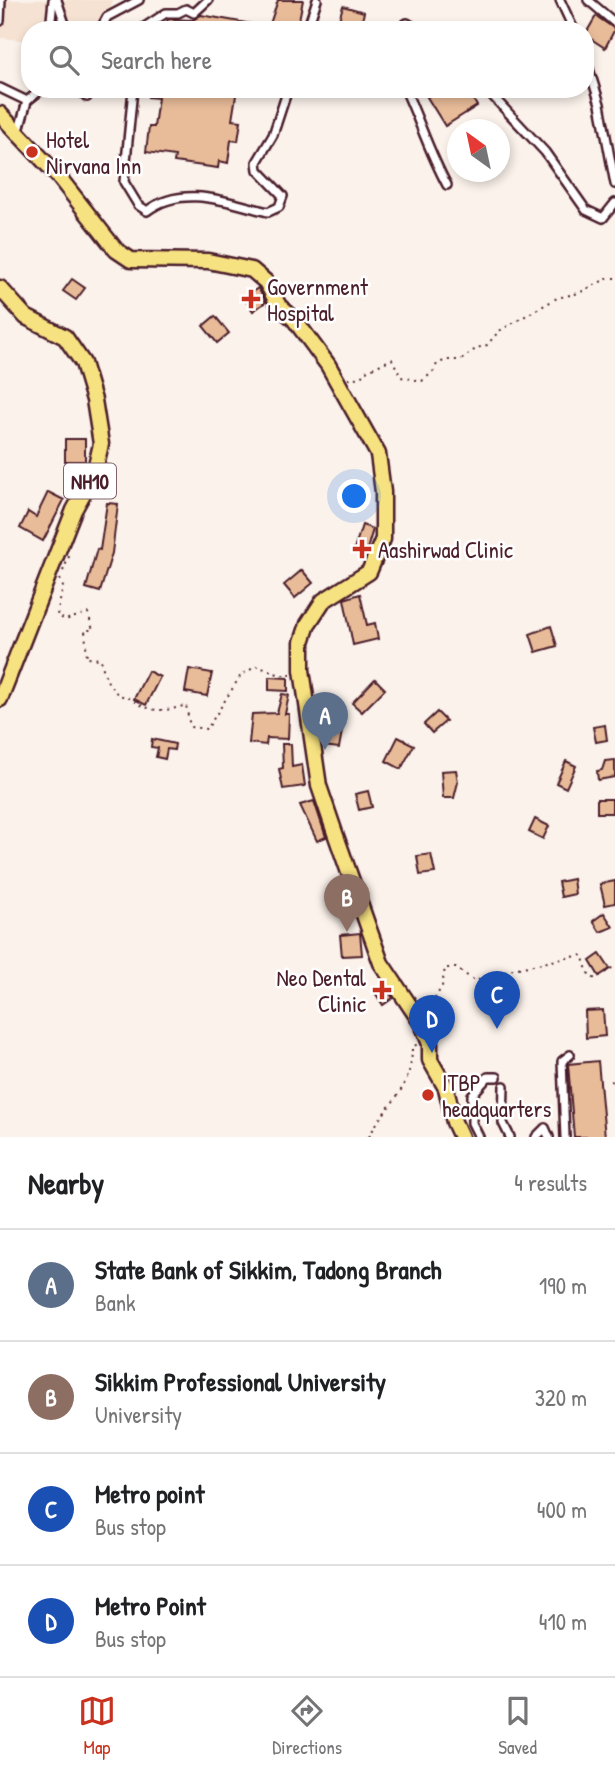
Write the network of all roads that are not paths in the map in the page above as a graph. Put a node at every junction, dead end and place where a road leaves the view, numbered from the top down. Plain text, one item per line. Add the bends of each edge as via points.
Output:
1 (1, 0) edge
2 (55, 0) edge
3 (139, 0) edge
4 (208, 0) edge
5 (317, 0) edge
6 (560, 0) edge
7 (588, 0) edge
8 (186, 4) edge
9 (0, 20) edge
10 (52, 21) edge
11 (63, 21) edge
12 (105, 21) edge
13 (154, 21) edge
14 (310, 21) edge
15 (570, 21) edge
16 (615, 23) edge
17 (594, 85) edge
18 (0, 88) edge
19 (31, 98) edge
20 (132, 98) edge
21 (285, 98) edge
22 (409, 98) edge
23 (494, 98) edge
24 (27, 101) junction
25 (0, 114) edge
26 (18, 134) junction
27 (615, 184) edge
28 (447, 185) dead end
29 (615, 203) edge
30 (0, 288) edge
31 (0, 699) edge
32 (570, 1055) dead end
33 (497, 1077) dead end
34 (504, 1086) dead end
35 (461, 1137) edge
36 (479, 1137) edge
37 (510, 1137) edge
38 (536, 1137) edge
39 (550, 1137) edge
40 (565, 1137) edge

1 - 9 street
2 - 10 street
2 - 11 street
3 - 12 street
4 - 8 street via 194,13
5 - 14 street
6 - 15 street
7 - 16 street
8 - 13 street via 178,13 166,13
17 - 27 street
18 - 24 street
19 - 24 street
20 - 21 street via 124,182 138,205 147,211 158,202 203,197 268,212 279,208 283,196 258,170 257,162 273,135
22 - 28 street via 426,134 427,148
23 - 29 street via 545,152 586,211 603,218
24 - 26 street
25 - 26 highway
26 - 35 highway via 116,250 131,260 208,261 252,270 266,282 342,390 378,454 383,539 369,572 323,601 308,624 302,642 302,670 319,786 381,963 425,1030 430,1060 446,1088
30 - 31 highway, NH10 via 26,317 65,337 83,363 101,444 94,474 74,510
32 - 40 street via 562,1061
33 - 36 street via 488,1077 472,1095 472,1124
34 - 37 street via 503,1123
38 - 39 street via 545,1128

